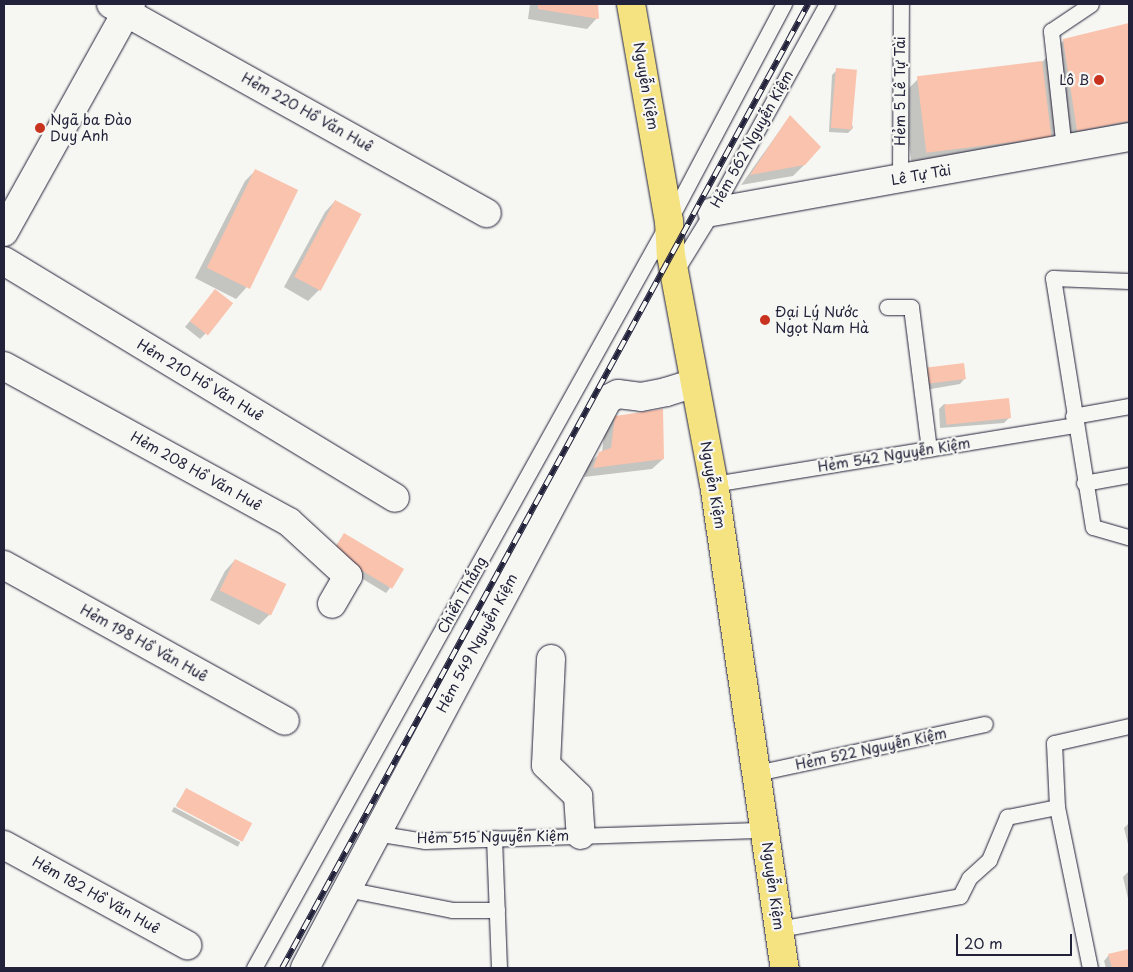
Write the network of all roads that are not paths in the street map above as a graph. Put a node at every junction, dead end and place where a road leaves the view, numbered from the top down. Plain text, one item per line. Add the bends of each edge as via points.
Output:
1 (632, 4) edge
2 (784, 4) edge
3 (827, 4) edge
4 (902, 4) edge
5 (1091, 4) edge
6 (123, 6) edge
7 (1129, 137) edge
8 (1064, 149) junction
9 (900, 178) junction
10 (712, 212) junction
11 (488, 213) dead end
12 (669, 221) junction
13 (4, 232) edge
14 (4, 262) edge
15 (674, 274) junction
16 (1129, 281) edge
17 (887, 307) dead end
18 (4, 366) edge
19 (695, 383) junction
20 (1129, 406) edge
21 (1074, 420) junction
22 (929, 449) junction
23 (1129, 475) edge
24 (1084, 483) junction
25 (714, 484) junction
26 (395, 498) dead end
27 (1129, 537) edge
28 (4, 565) edge
29 (332, 604) dead end
30 (551, 659) dead end
31 (285, 721) dead end
32 (985, 724) dead end
33 (1129, 726) edge
34 (756, 773) junction
35 (1057, 807) junction
36 (765, 830) junction
37 (375, 833) junction
38 (581, 835) junction
39 (494, 838) junction
40 (4, 845) edge
41 (346, 889) junction
42 (497, 910) junction
43 (779, 929) junction
44 (188, 945) dead end
45 (254, 968) edge
46 (305, 968) edge
47 (499, 968) edge
48 (785, 968) edge
49 (1090, 968) edge

1 - 12 main road, Nguyễn Kiệm
2 - 12 lane
3 - 10 lane, Hẻm 562 Nguyễn Kiệm
4 - 9 lane, Hẻm 5 Lê Tự Tài
5 - 8 lane via 1051,31
6 - 11 street, Hẻm 220 Hồ Văn Huê
6 - 13 street
7 - 8 street, Lê Tự Tài
8 - 9 street, Lê Tự Tài
9 - 10 street, Lê Tự Tài
10 - 15 lane, Hẻm 562 Nguyễn Kiệm
12 - 15 main road, Nguyễn Kiệm
12 - 45 lane, Chiến Thắng
14 - 26 street, Hẻm 210 Hồ Văn Huê
15 - 19 main road, Nguyễn Kiệm
16 - 21 lane via 1053,278
17 - 22 lane via 911,307
18 - 29 street, Hẻm 208 Hồ Văn Huê via 289,522 348,576
19 - 25 main road, Nguyễn Kiệm
19 - 37 street, Hẻm 549 Nguyễn Kiệm via 641,397 618,394 608,399
20 - 21 lane, Hẻm 542 Nguyễn Kiệm
21 - 22 lane, Hẻm 542 Nguyễn Kiệm
21 - 24 lane
22 - 25 lane, Hẻm 542 Nguyễn Kiệm
23 - 24 lane
24 - 27 lane via 1092,527
25 - 34 main road, Nguyễn Kiệm
28 - 31 street, Hẻm 198 Hồ Văn Huê
30 - 38 street, Hẻm 515 Nguyễn Kiệm via 546,765 578,796
32 - 34 lane, Hẻm 522 Nguyễn Kiệm
33 - 35 lane via 1054,743
34 - 36 main road, Nguyễn Kiệm
35 - 43 lane via 1007,817 989,860 969,878 960,896
35 - 49 lane
36 - 38 lane, Hẻm 515 Nguyễn Kiệm
36 - 43 main road, Nguyễn Kiệm
37 - 39 lane, Hẻm 515 Nguyễn Kiệm via 424,840
37 - 41 street, Hẻm 549 Nguyễn Kiệm
38 - 39 lane, Hẻm 515 Nguyễn Kiệm
39 - 42 lane
40 - 44 street, Hẻm 182 Hồ Văn Huê
41 - 42 lane via 452,910
41 - 46 street, Hẻm 549 Nguyễn Kiệm
42 - 47 lane
43 - 48 main road, Nguyễn Kiệm

